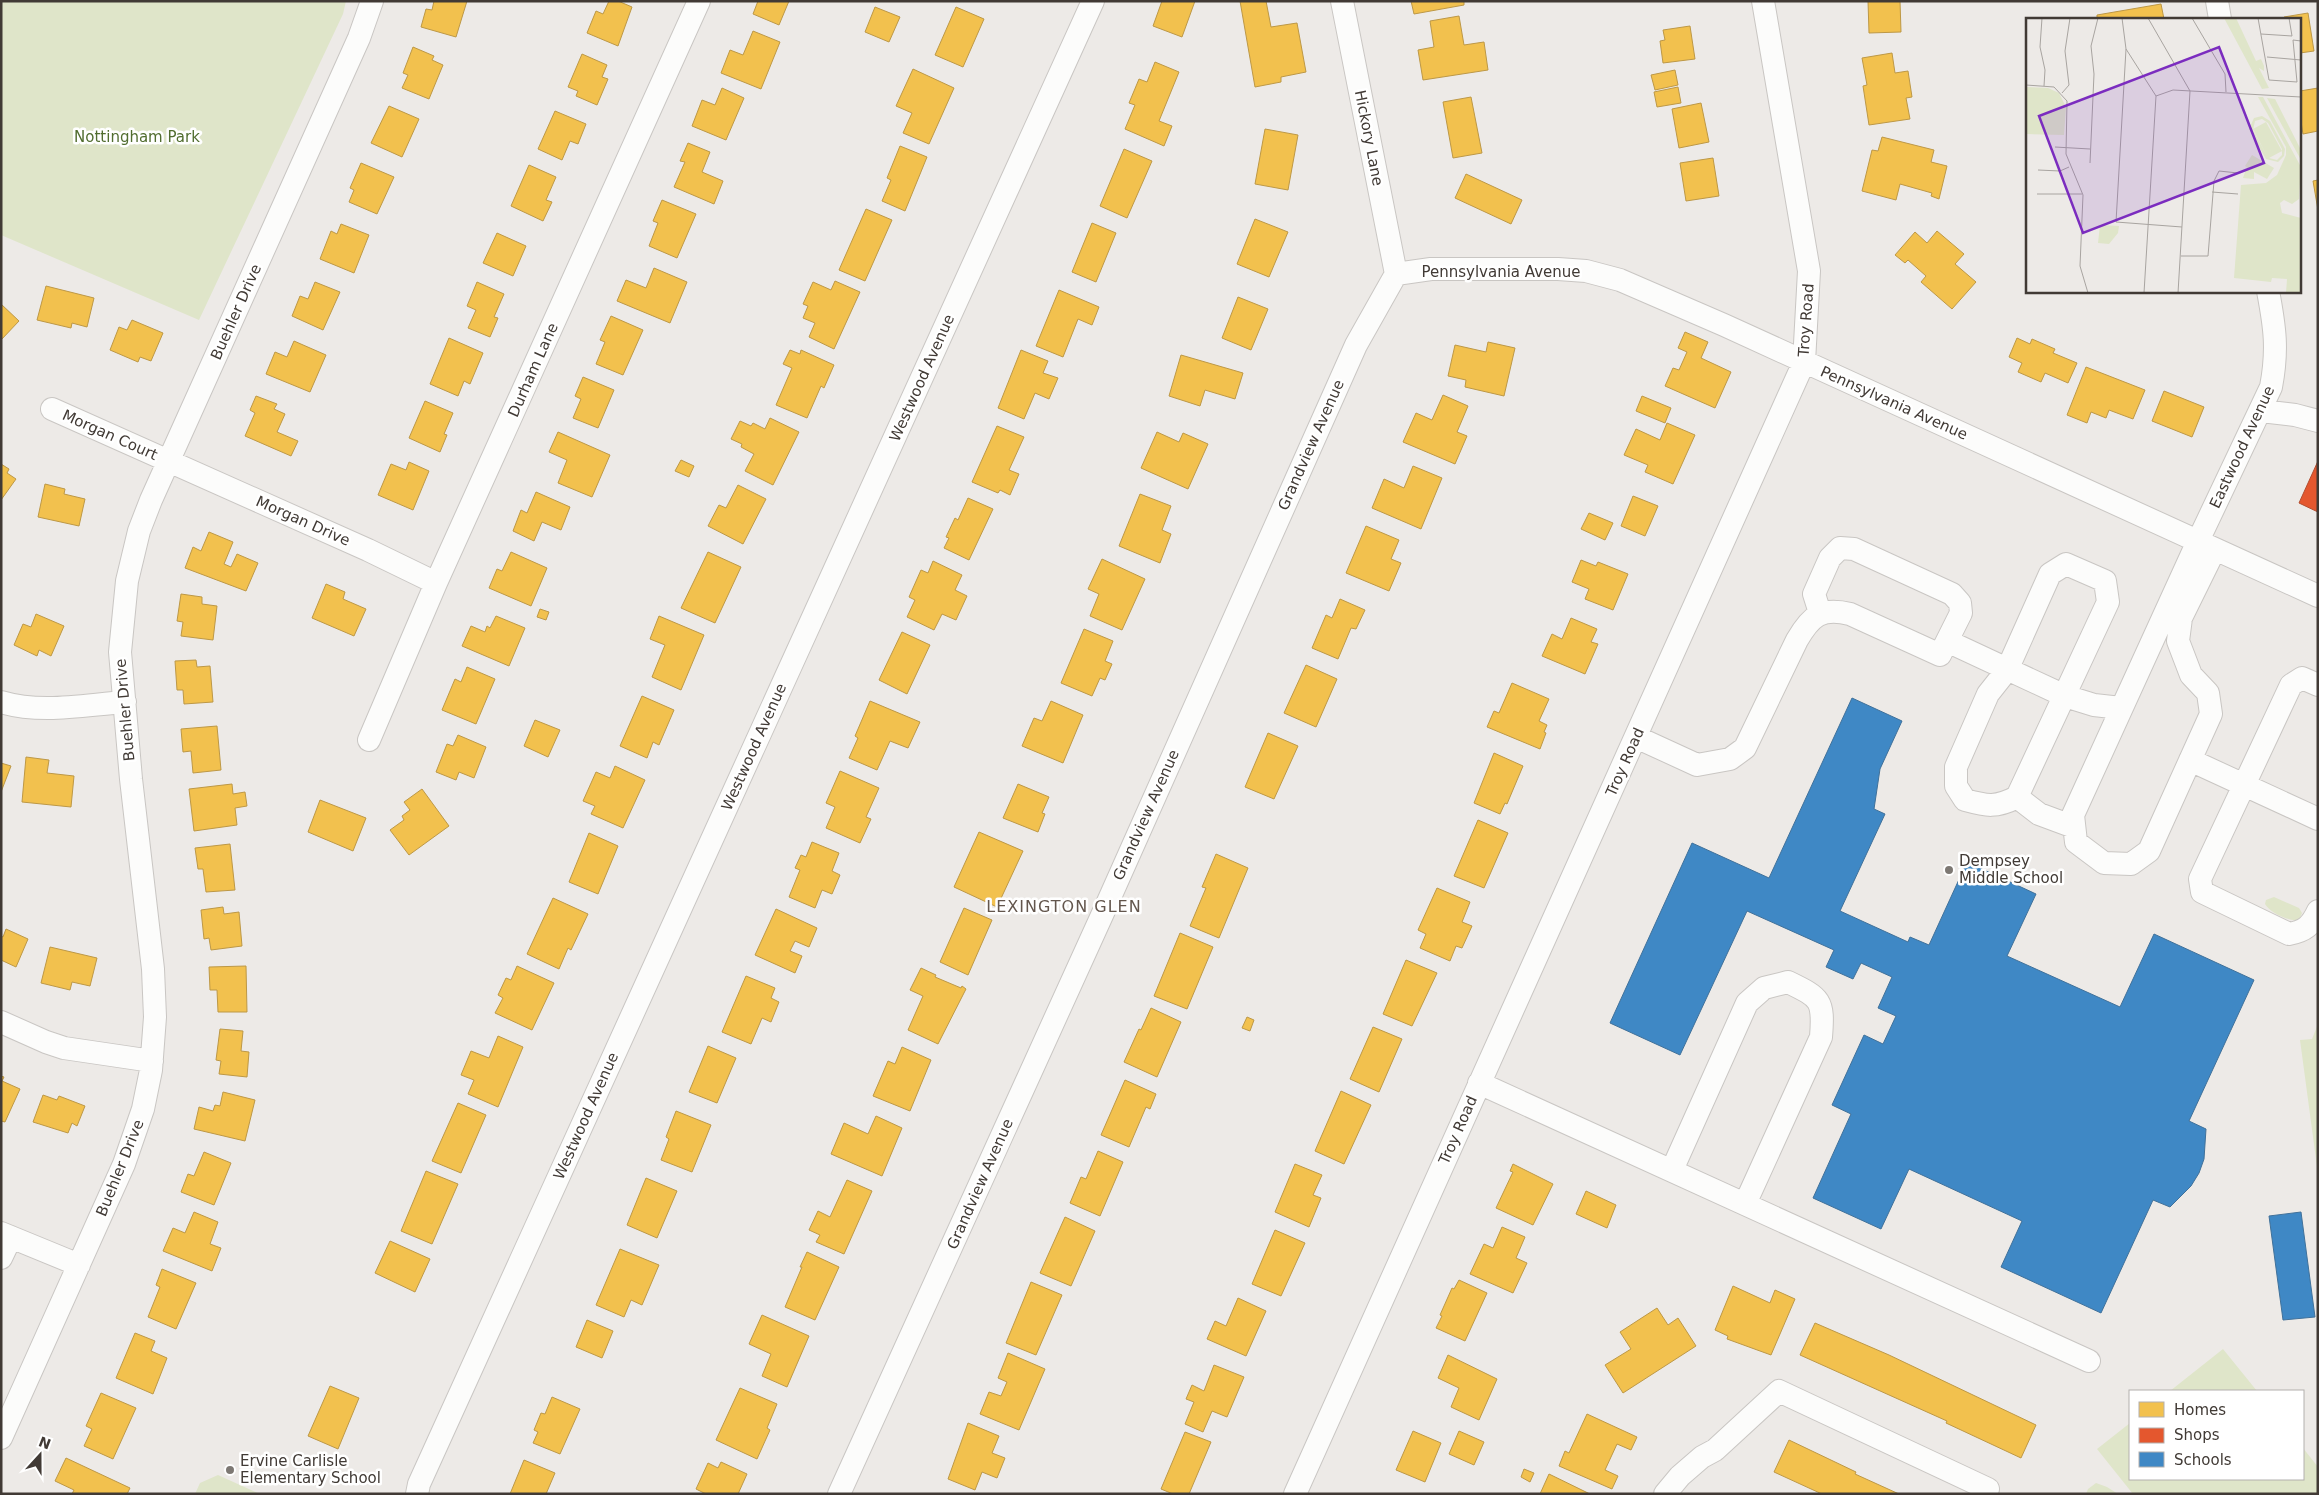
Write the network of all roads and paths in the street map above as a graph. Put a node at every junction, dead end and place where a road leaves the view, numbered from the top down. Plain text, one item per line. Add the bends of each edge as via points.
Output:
1 (372, 1) edge
2 (699, 1) edge
3 (1093, 1) edge
4 (1342, 1) edge
5 (1763, 1) edge
6 (2217, 1) edge
7 (2220, 18) edge
8 (1396, 274) junction
9 (2268, 292) edge
10 (1804, 362) junction
11 (52, 409) dead end
12 (2261, 411) junction
13 (2318, 421) edge
14 (169, 461) junction
15 (2206, 545) junction
16 (436, 583) junction
17 (2318, 596) edge
18 (1820, 613) junction
19 (1947, 641) junction
20 (2007, 670) junction
21 (2318, 685) edge
22 (2065, 696) junction
23 (1, 702) edge
24 (124, 702) junction
25 (2121, 708) junction
26 (1636, 737) junction
27 (369, 740) dead end
28 (2190, 760) junction
29 (2242, 785) junction
30 (2017, 797) junction
31 (2318, 819) edge
32 (2074, 827) junction
33 (2318, 911) edge
34 (1, 1022) edge
35 (152, 1061) junction
36 (1479, 1083) junction
37 (1672, 1170) junction
38 (1745, 1204) junction
39 (6, 1235) edge
40 (1, 1258) edge
41 (78, 1266) junction
42 (2089, 1361) dead end
43 (1, 1438) edge
44 (1988, 1489) dead end
45 (417, 1494) edge
46 (839, 1494) edge
47 (1295, 1494) edge
48 (1666, 1494) edge

1 - 14 street, Buehler Drive via 359,38
2 - 16 street, Durham Lane
3 - 45 street, Westwood Avenue via 426,1467
4 - 8 street, Hickory Lane
5 - 10 street, Troy Road via 1809,271
6 - 7 street
8 - 10 street, Pennsylvania Avenue via 1431,269 1586,271 1620,280 1656,295
8 - 46 street, Grandview Avenue via 1356,345
9 - 12 street, Eastwood Avenue via 2275,326 2276,360 2271,387
10 - 15 street, Pennsylvania Avenue
10 - 26 street, Troy Road
11 - 14 street, Morgan Court
12 - 13 street
12 - 15 street, Eastwood Avenue
14 - 16 street, Morgan Drive
14 - 24 street, Buehler Drive via 139,531 127,581 120,652
15 - 17 street, Pennsylvania Avenue
15 - 25 street
15 - 28 street via 2181,618 2178,641 2191,675 2208,693 2211,714
16 - 27 street, Durham Lane
18 - 19 street via 1834,610 1850,614 1940,655
18 - 19 street via 1814,594 1830,558 1840,548 1854,549 1952,594 1960,603 1961,613
18 - 26 street via 1806,624 1797,640 1745,748 1730,759 1698,765
19 - 20 street
20 - 22 street
20 - 22 street via 2050,574 2066,564 2105,581 2108,602
20 - 30 street via 1988,694 1956,767 1956,786 1964,800 1984,806 2002,804
21 - 29 street via 2302,678 2291,686
22 - 25 street via 2094,705
22 - 30 street
23 - 24 street via 38,709
24 - 35 street, Buehler Drive via 153,968 155,1017
25 - 32 street via 2073,815
26 - 36 street, Troy Road
28 - 29 street
28 - 32 street via 2149,851 2131,864 2104,863 2076,842
29 - 31 street
29 - 33 street via 2200,879 2202,892 2289,934 2302,932
30 - 32 street via 2040,814
34 - 35 street via 64,1048
35 - 41 street, Buehler Drive via 132,1146
36 - 37 street
36 - 47 street, Troy Road
37 - 38 street
37 - 38 street via 1747,1003 1764,988 1788,982 1813,994 1823,1012 1820,1037
38 - 42 street
39 - 40 street
39 - 41 street
41 - 43 street, Buehler Drive
44 - 48 street via 1779,1391 1715,1450 1680,1476

